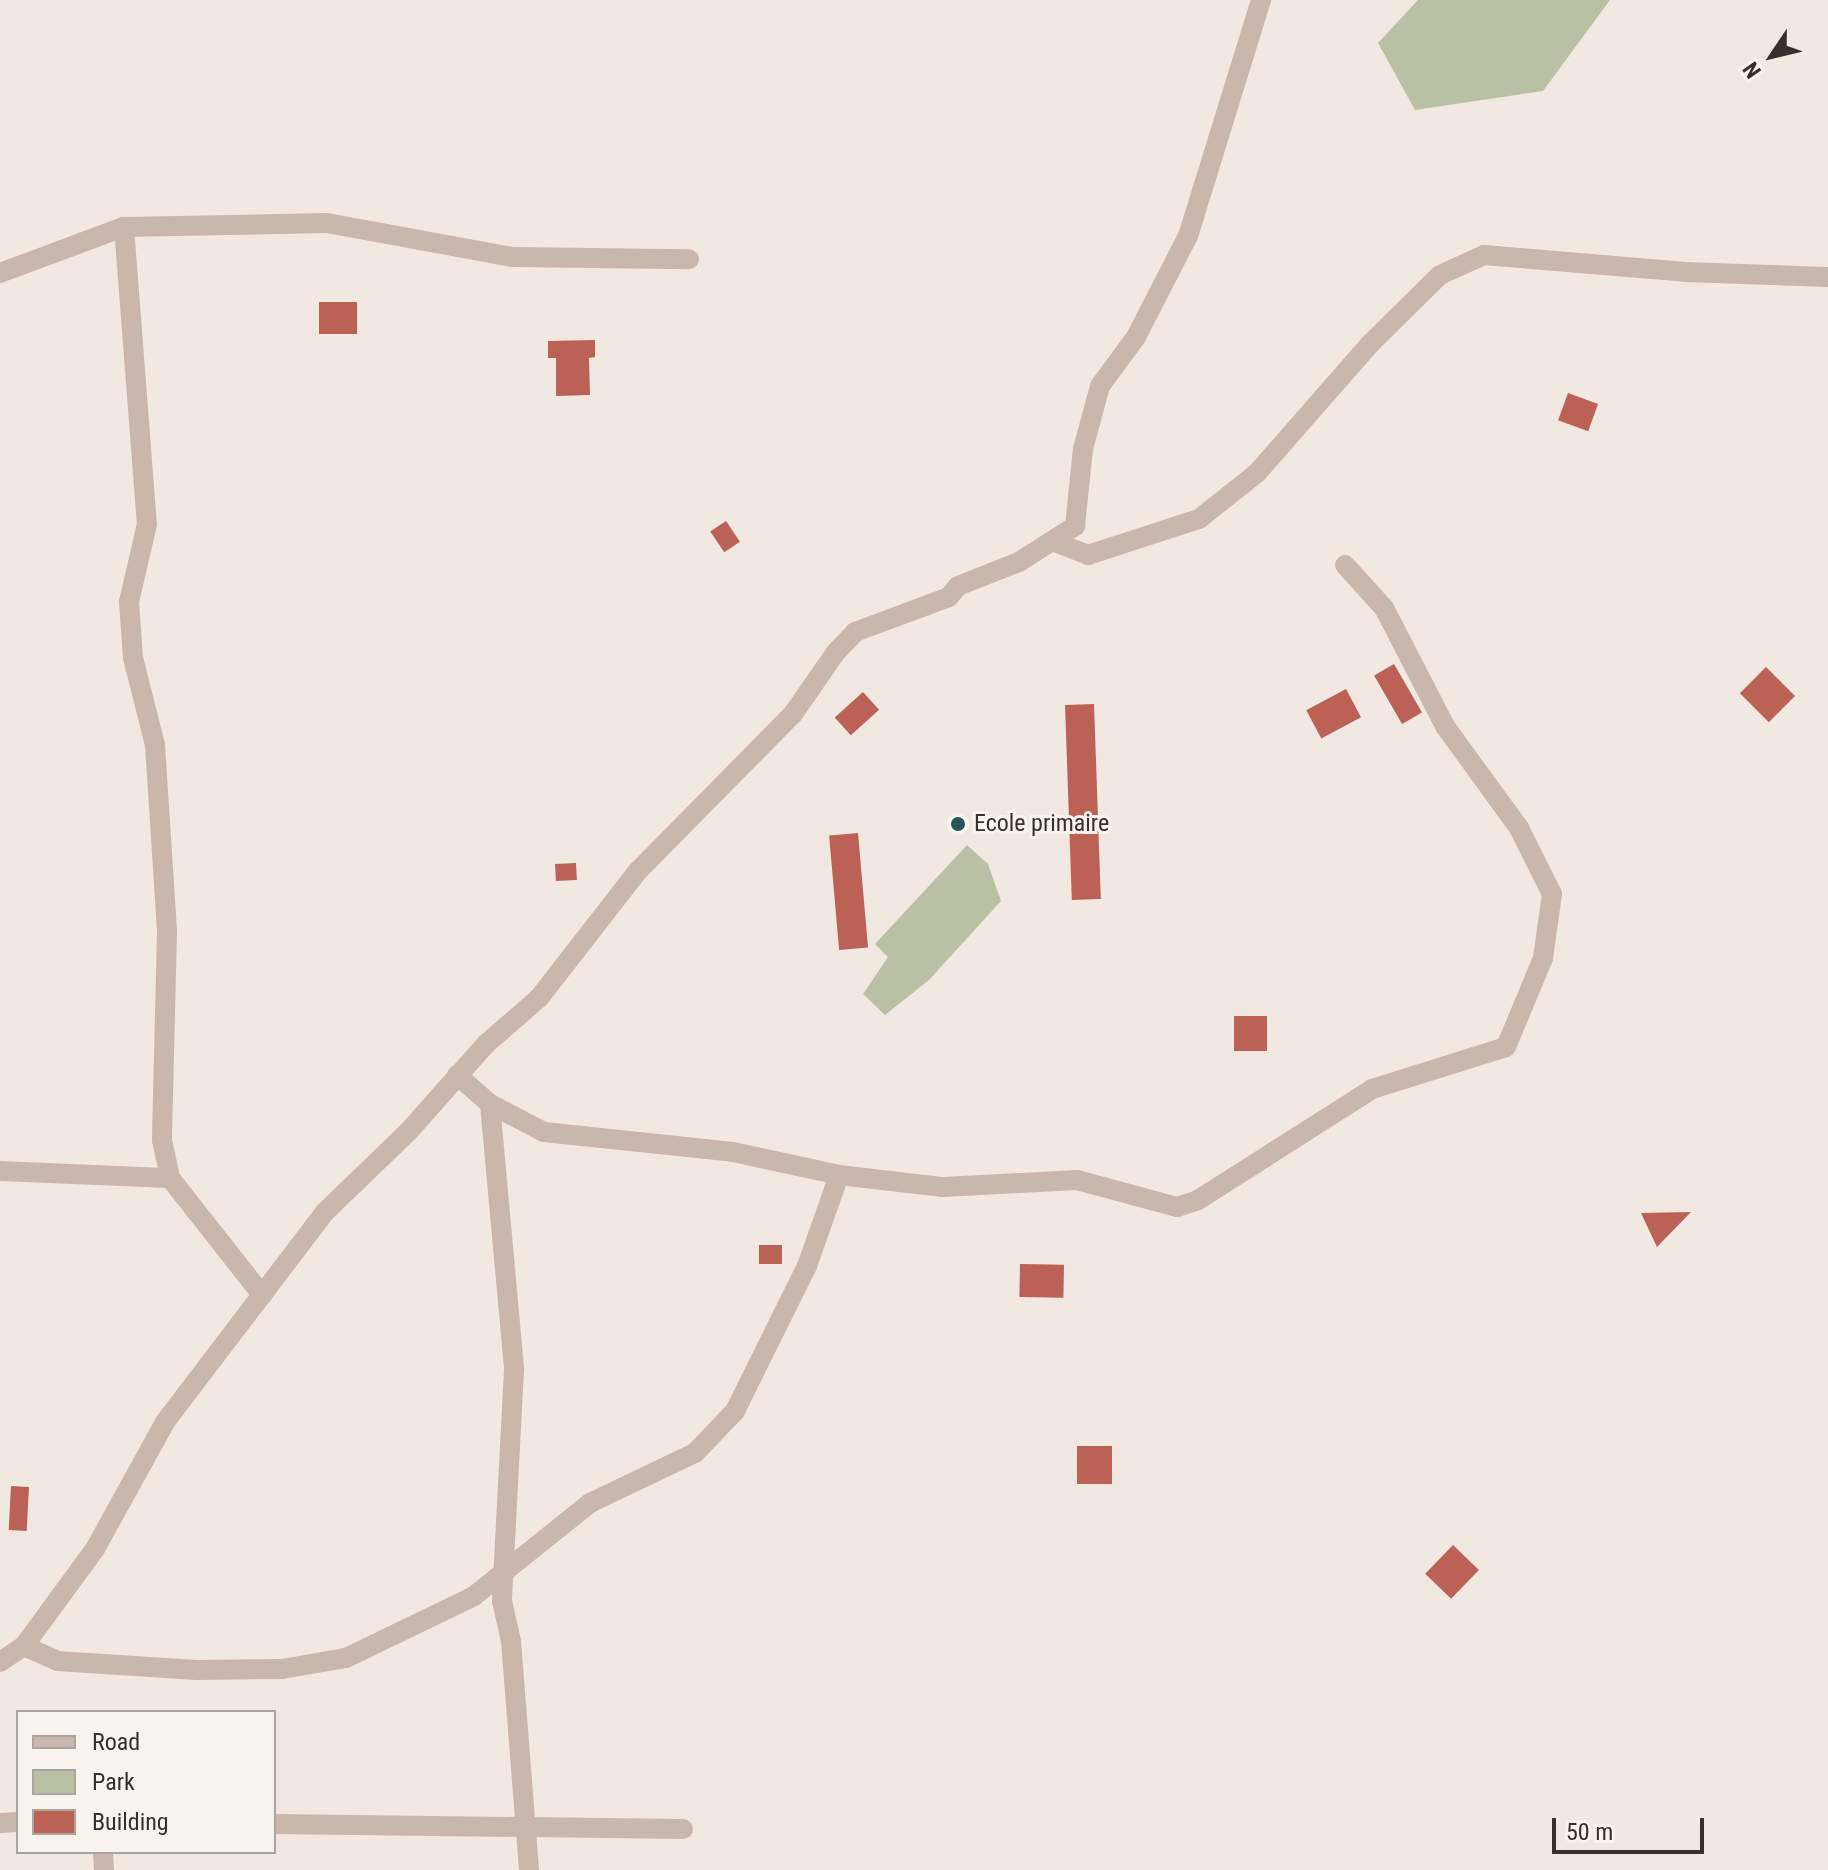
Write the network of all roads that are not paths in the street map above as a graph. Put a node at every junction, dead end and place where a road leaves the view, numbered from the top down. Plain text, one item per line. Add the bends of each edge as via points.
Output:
1 (1261, 0) edge
2 (124, 227) junction
3 (689, 259) dead end
4 (0, 273) edge
5 (1828, 277) edge
6 (1052, 541) junction
7 (1345, 565) dead end
8 (457, 1075) junction
9 (490, 1104) junction
10 (0, 1171) edge
11 (839, 1175) junction
12 (170, 1178) junction
13 (262, 1295) junction
14 (503, 1577) junction
15 (24, 1646) junction
16 (0, 1662) edge
17 (276, 1824) edge
18 (528, 1826) junction
19 (683, 1829) dead end
20 (529, 1870) edge

1 - 6 street via 1188,236 1136,337 1100,386 1083,449 1075,526
2 - 3 street via 327,223 513,257
2 - 4 street
2 - 12 street via 147,524 129,602 133,658 155,745 167,932 162,1140
5 - 6 street via 1685,272 1484,255 1440,275 1370,344 1257,473 1199,519 1088,555
6 - 8 street via 1019,562 958,586 949,597 855,632 793,714 638,871 539,998
7 - 11 street via 1384,608 1445,726 1519,828 1552,894 1543,958 1506,1047 1372,1089 1198,1200 1177,1207 1077,1180 943,1187
8 - 9 street
8 - 13 street via 409,1131 325,1212
9 - 11 street via 544,1132 733,1152
9 - 14 street via 514,1370
10 - 12 street
11 - 14 street via 807,1266 735,1411 695,1453 590,1503
12 - 13 street
13 - 15 street via 165,1422 95,1549
14 - 15 street via 346,1658 282,1669 197,1670 57,1661
14 - 18 street
15 - 16 street
17 - 18 street
18 - 19 street
18 - 20 street

